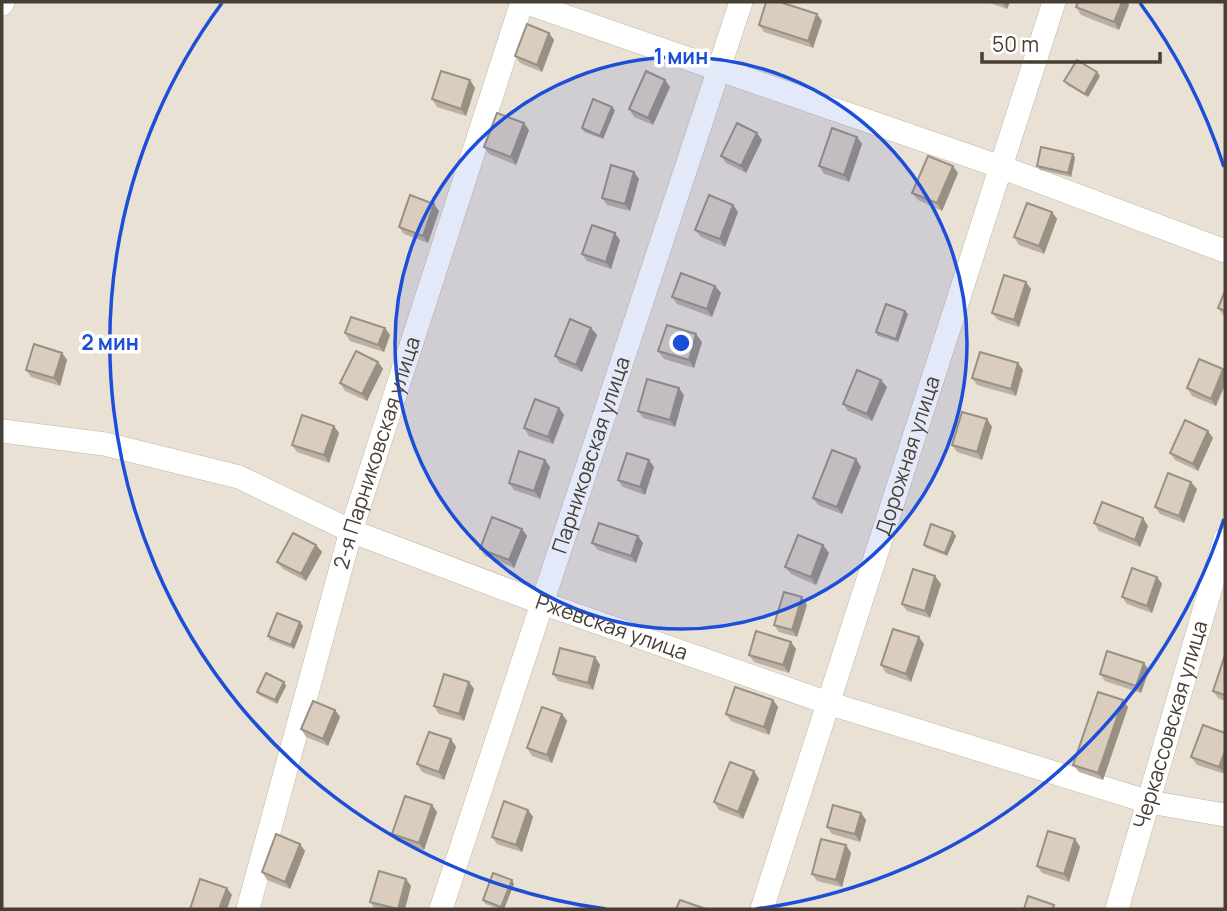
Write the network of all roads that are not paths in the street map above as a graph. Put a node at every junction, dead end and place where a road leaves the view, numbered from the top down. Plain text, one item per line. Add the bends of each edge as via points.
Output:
1 (523, 2) edge
2 (741, 2) edge
3 (1054, 2) edge
4 (721, 68) junction
5 (1001, 167) junction
6 (1225, 251) edge
7 (2, 431) edge
8 (351, 531) junction
9 (1225, 539) edge
10 (542, 603) junction
11 (828, 704) junction
12 (1149, 802) junction
13 (1225, 815) edge
14 (248, 909) edge
15 (441, 909) edge
16 (762, 909) edge
17 (1117, 909) edge

1 - 4 street
1 - 8 street, 2-я Парниковская улица
2 - 4 street, Парниковская улица
3 - 5 street, Дорожная улица
4 - 5 street
4 - 10 street, Парниковская улица
5 - 6 street
5 - 11 street, Дорожная улица
7 - 8 street, Ржевская улица via 104,444 239,477
8 - 10 street, Ржевская улица
8 - 14 street, 2-я Парниковская улица
9 - 12 street, Черкассовская улица
10 - 11 street, Ржевская улица
10 - 15 street, Парниковская улица
11 - 12 street, Ржевская улица
11 - 16 street, Дорожная улица
12 - 13 street, Ржевская улица
12 - 17 street, Черкассовская улица

